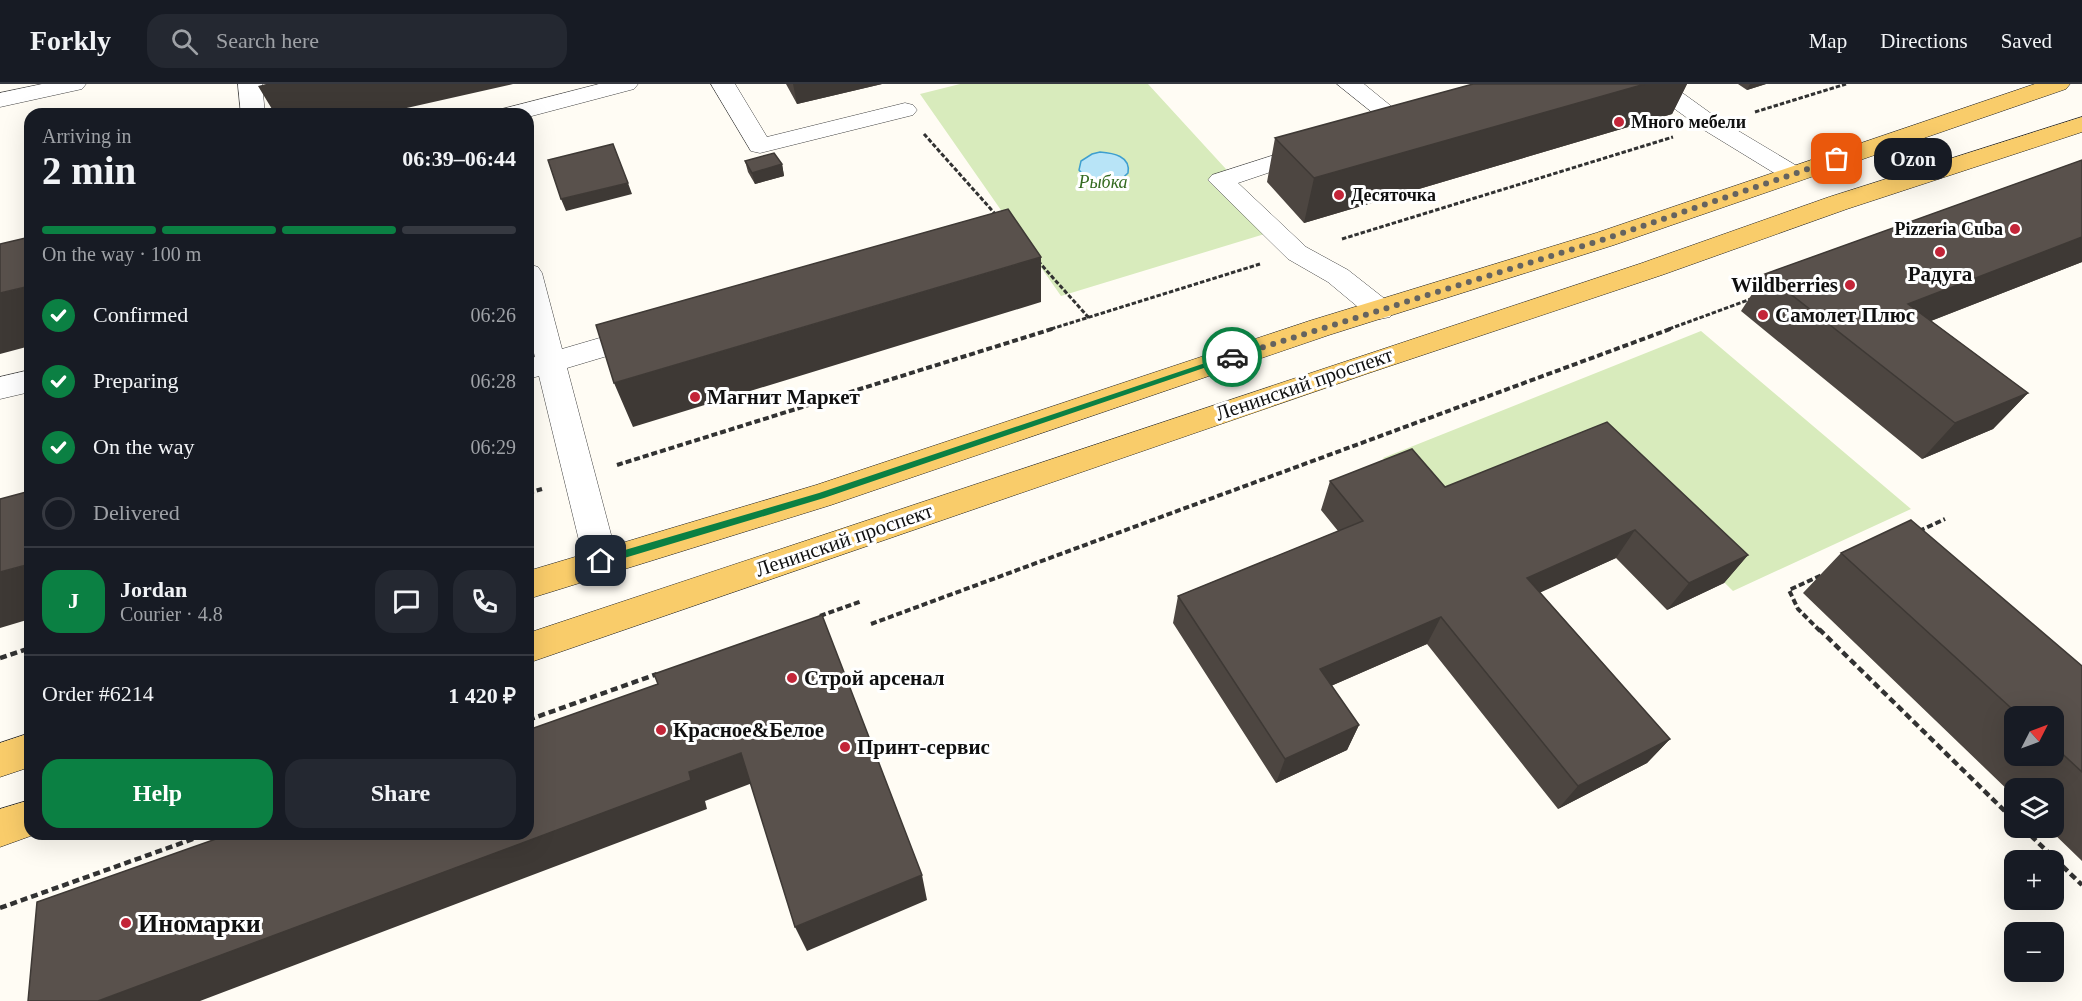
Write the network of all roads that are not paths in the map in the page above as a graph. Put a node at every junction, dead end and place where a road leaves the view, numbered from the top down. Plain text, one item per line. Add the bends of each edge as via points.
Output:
1 (74, 84) edge
2 (250, 84) edge
3 (626, 84) edge
4 (723, 84) edge
5 (1349, 84) edge
6 (1656, 84) edge
7 (2058, 84) edge
8 (0, 100) edge
9 (252, 108) edge
10 (533, 108) edge
11 (905, 110) dead end
12 (2082, 124) edge
13 (1371, 133) edge
14 (1331, 145) edge
15 (1793, 174) junction
16 (1380, 310) junction
17 (534, 324) edge
18 (666, 329) edge
19 (539, 366) edge
20 (24, 382) edge
21 (0, 388) edge
22 (601, 561) junction
23 (534, 583) edge
24 (534, 646) edge
25 (24, 752) edge
26 (0, 760) edge
27 (24, 820) edge
28 (0, 828) edge

1 - 8 street
2 - 9 street
3 - 10 street
4 - 11 street via 760,146
5 - 13 street via 1411,122
6 - 15 street via 1712,125
7 - 15 main road
12 - 24 main road, Ленинский проспект
14 - 16 street via 1221,180 1297,253 1338,276
15 - 16 main road
16 - 22 main road via 820,496
17 - 19 street
18 - 19 street
19 - 22 street via 580,477
20 - 21 street
22 - 23 main road
25 - 26 main road
27 - 28 main road

